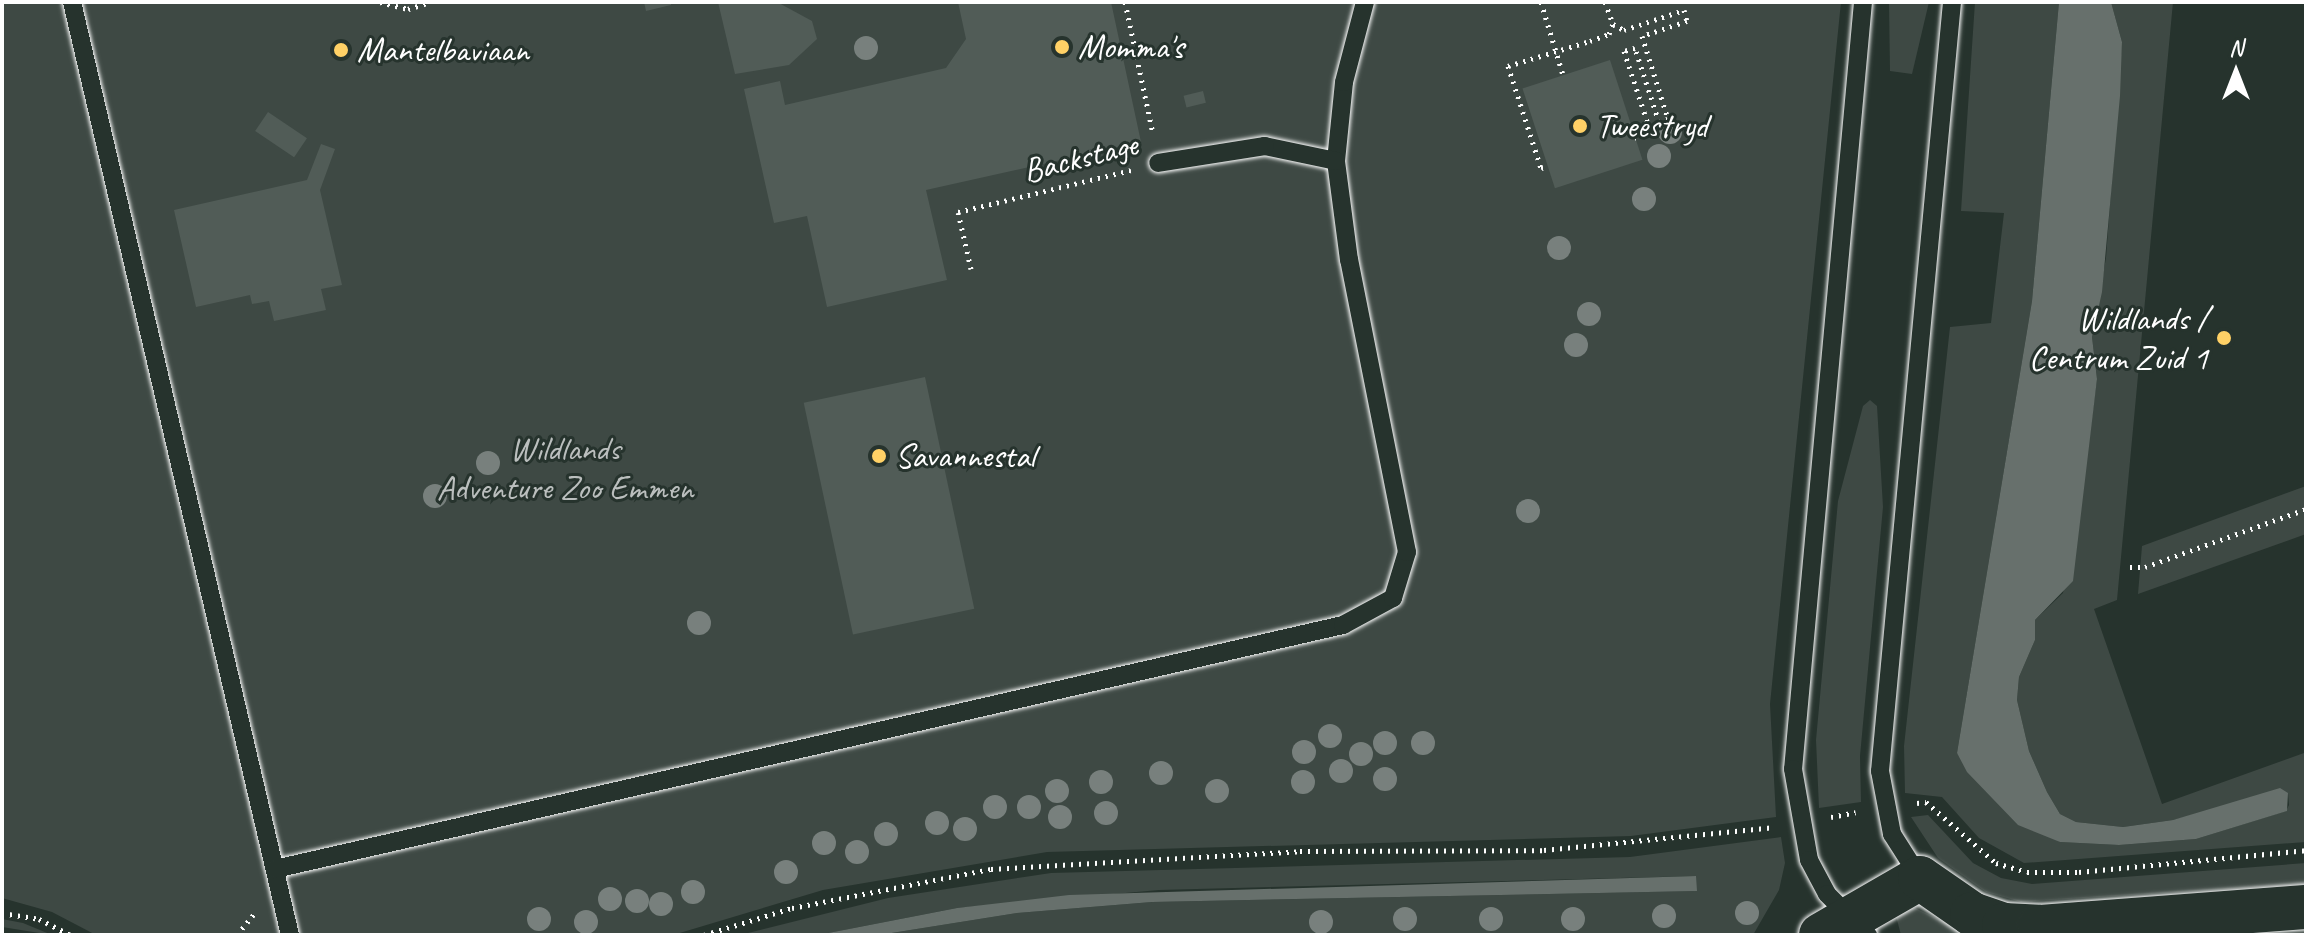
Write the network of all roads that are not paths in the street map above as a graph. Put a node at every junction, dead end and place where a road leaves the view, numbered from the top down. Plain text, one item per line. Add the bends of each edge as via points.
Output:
1 (72, 2) edge
2 (1365, 2) edge
3 (1863, 2) edge
4 (1952, 2) edge
5 (1336, 161) junction
6 (1158, 163) road end
7 (275, 869) junction
8 (1920, 878) junction
9 (2306, 907) edge
10 (1846, 930) edge
11 (290, 935) edge

1 - 7 lane
2 - 5 lane via 1344,82
3 - 10 lane via 1793,769 1809,860
4 - 8 lane via 1884,716 1884,807 1892,834
5 - 6 lane via 1265,146
5 - 7 lane via 1349,260 1407,552 1393,598 1343,625
7 - 11 lane
8 - 9 street via 1962,908 2004,925 2039,927
8 - 10 street

